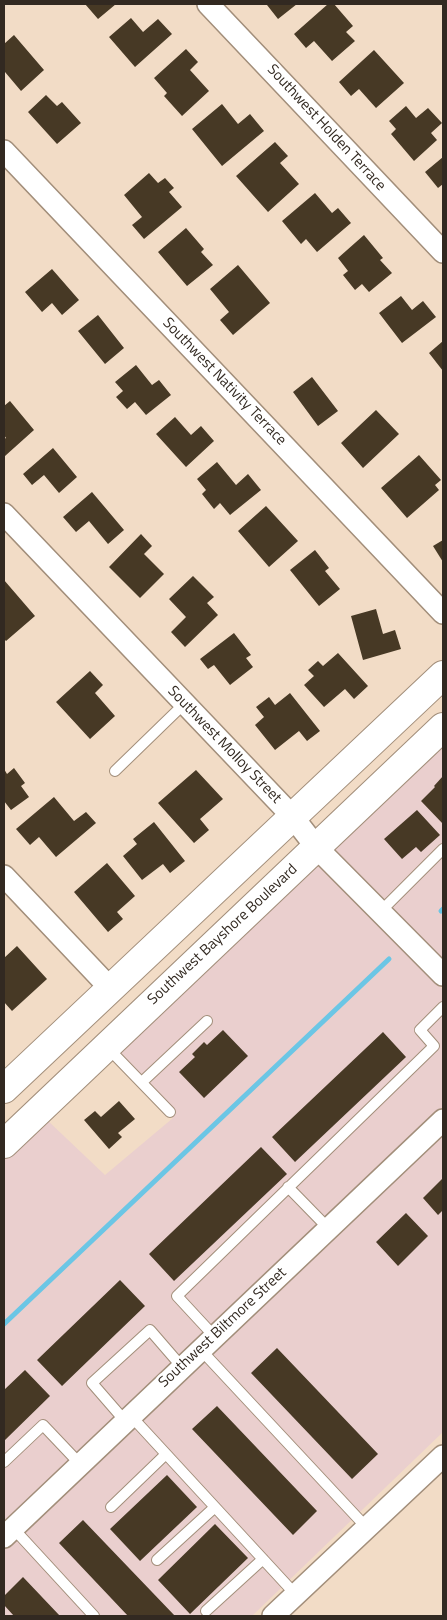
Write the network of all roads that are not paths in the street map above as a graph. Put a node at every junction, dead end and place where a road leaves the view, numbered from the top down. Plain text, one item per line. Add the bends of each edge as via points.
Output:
1 (208, 4) edge
2 (4, 151) edge
3 (443, 252) edge
4 (4, 514) edge
5 (443, 613) edge
6 (443, 675) edge
7 (184, 704) junction
8 (443, 727) edge
9 (115, 770) dead end
10 (292, 816) junction
11 (317, 848) junction
12 (443, 850) edge
13 (4, 876) edge
14 (380, 912) junction
15 (443, 975) edge
16 (110, 988) junction
17 (443, 1007) edge
18 (80, 1016) junction
19 (208, 1020) dead end
20 (106, 1046) junction
21 (142, 1082) junction
22 (4, 1089) edge
23 (4, 1108) edge
24 (170, 1112) dead end
25 (443, 1120) edge
26 (4, 1144) edge
27 (288, 1188) junction
28 (328, 1228) junction
29 (208, 1343) junction
30 (182, 1367) junction
31 (128, 1418) junction
32 (166, 1454) junction
33 (443, 1456) edge
34 (4, 1462) edge
35 (80, 1464) junction
36 (111, 1507) dead end
37 (215, 1507) junction
38 (367, 1528) junction
39 (8, 1533) edge
40 (262, 1559) junction
41 (157, 1560) dead end
42 (296, 1595) junction
43 (206, 1611) dead end
44 (94, 1616) edge
45 (273, 1616) edge

1 - 3 street, Southwest Holden Terrace
2 - 5 street, Southwest Nativity Terrace
4 - 7 street, Southwest Molloy Street
6 - 10 main road
7 - 9 lane
7 - 10 street, Southwest Molloy Street
8 - 11 main road, Southwest Bayshore Boulevard
10 - 11 street, Southwest Molloy Street
10 - 16 main road
11 - 14 street, Southwest Molloy Street
11 - 20 main road, Southwest Bayshore Boulevard
12 - 14 lane
13 - 16 street
14 - 15 street, Southwest Molloy Street
16 - 18 main road
17 - 27 lane via 420,1030 434,1046
18 - 22 main road
18 - 23 main road via 71,1045
19 - 21 lane
20 - 21 lane
20 - 26 main road, Southwest Bayshore Boulevard
21 - 24 lane
25 - 28 street, Southwest Biltmore Street
27 - 28 lane
27 - 29 lane via 177,1296
28 - 29 street, Southwest Biltmore Street
29 - 30 street, Southwest Biltmore Street
29 - 38 lane
30 - 31 street, Southwest Biltmore Street
30 - 31 lane via 150,1330 92,1383
31 - 32 lane
31 - 35 street, Southwest Biltmore Street
32 - 36 lane
32 - 37 lane
33 - 38 street
34 - 35 lane via 43,1425
35 - 39 street, Southwest Biltmore Street
37 - 40 lane
37 - 41 lane
38 - 42 street
39 - 44 lane
40 - 42 lane
40 - 43 lane
42 - 45 street

